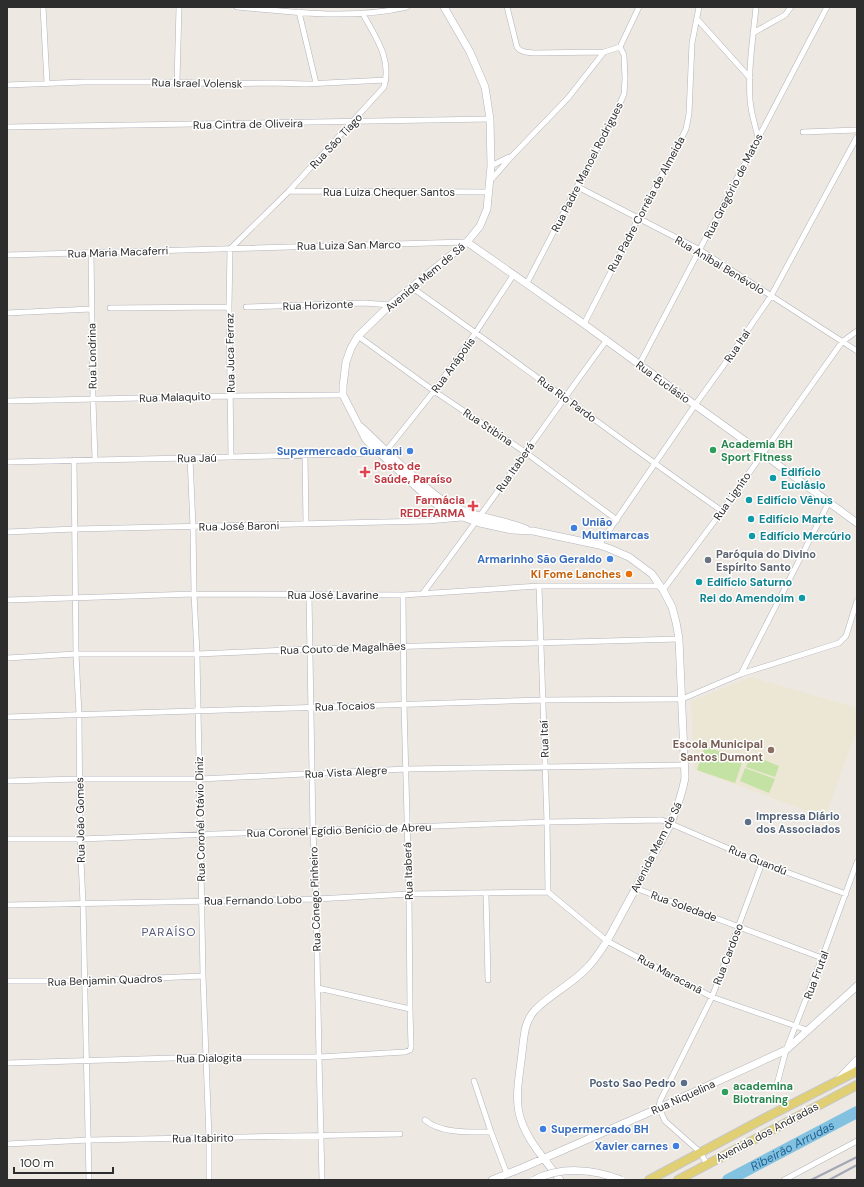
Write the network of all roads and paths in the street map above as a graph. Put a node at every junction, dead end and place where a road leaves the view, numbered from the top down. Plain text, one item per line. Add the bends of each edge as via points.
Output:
1 (43, 7) edge
2 (179, 7) edge
3 (237, 7) edge
4 (408, 7) edge
5 (444, 7) edge
6 (507, 7) edge
7 (639, 7) edge
8 (698, 7) edge
9 (756, 7) edge
10 (791, 7) edge
11 (827, 7) edge
12 (299, 12) junction
13 (363, 14) junction
14 (697, 19) junction
15 (753, 33) junction
16 (620, 46) junction
17 (604, 52) junction
18 (750, 78) junction
19 (386, 80) junction
20 (177, 82) junction
21 (46, 83) junction
22 (316, 83) junction
23 (7, 85) edge
24 (490, 119) junction
25 (352, 122) junction
26 (7, 127) edge
27 (857, 130) edge
28 (803, 132) dead end
29 (857, 136) edge
30 (758, 137) junction
31 (512, 156) junction
32 (491, 166) junction
33 (490, 182) junction
34 (578, 187) junction
35 (289, 191) junction
36 (489, 192) junction
37 (638, 219) junction
38 (467, 242) junction
39 (230, 248) junction
40 (700, 250) junction
41 (91, 252) junction
42 (7, 255) edge
43 (514, 274) junction
44 (527, 283) junction
45 (411, 287) junction
46 (771, 296) junction
47 (390, 305) junction
48 (229, 307) junction
49 (246, 307) dead end
50 (110, 308) dead end
51 (92, 309) junction
52 (7, 313) edge
53 (584, 324) junction
54 (857, 331) edge
55 (476, 332) junction
56 (358, 336) junction
57 (606, 341) junction
58 (842, 342) junction
59 (857, 351) edge
60 (639, 365) junction
61 (434, 391) junction
62 (344, 395) junction
63 (230, 396) junction
64 (564, 398) junction
65 (93, 400) junction
66 (7, 401) edge
67 (695, 405) junction
68 (360, 426) junction
69 (386, 451) junction
70 (525, 452) junction
71 (762, 452) junction
72 (378, 453) junction
73 (305, 455) junction
74 (231, 457) junction
75 (190, 458) junction
76 (74, 460) junction
77 (95, 460) junction
78 (7, 462) edge
79 (655, 463) junction
80 (828, 502) junction
81 (722, 511) junction
82 (466, 515) junction
83 (479, 519) junction
84 (617, 520) junction
85 (857, 522) edge
86 (306, 524) junction
87 (193, 526) junction
88 (75, 529) junction
89 (7, 532) edge
90 (600, 545) junction
91 (539, 586) junction
92 (662, 588) junction
93 (423, 593) junction
94 (194, 594) junction
95 (403, 594) junction
96 (309, 595) junction
97 (76, 598) junction
98 (7, 600) edge
99 (857, 601) edge
100 (679, 639) junction
101 (540, 642) junction
102 (404, 647) junction
103 (310, 649) junction
104 (76, 654) junction
105 (197, 654) junction
106 (7, 658) edge
107 (741, 674) junction
108 (682, 699) junction
109 (542, 700) junction
110 (404, 704) junction
111 (311, 707) junction
112 (198, 711) junction
113 (79, 714) junction
114 (7, 717) edge
115 (684, 765) junction
116 (545, 768) junction
117 (406, 769) junction
118 (313, 774) junction
119 (79, 779) junction
120 (200, 779) junction
121 (7, 781) edge
122 (547, 822) junction
123 (671, 823) junction
124 (407, 828) junction
125 (313, 831) junction
126 (201, 836) junction
127 (7, 839) edge
128 (80, 840) junction
129 (857, 862) edge
130 (762, 863) junction
131 (635, 888) junction
132 (548, 892) junction
133 (410, 894) junction
134 (486, 894) junction
135 (846, 894) junction
136 (316, 899) junction
137 (202, 901) junction
138 (83, 903) junction
139 (7, 905) edge
140 (739, 926) junction
141 (607, 941) junction
142 (822, 958) junction
143 (203, 976) junction
144 (488, 980) dead end
145 (7, 981) edge
146 (85, 981) junction
147 (857, 986) edge
148 (318, 988) junction
149 (712, 997) junction
150 (410, 1009) junction
151 (796, 1026) junction
152 (807, 1030) junction
153 (410, 1050) joint
154 (786, 1050) junction
155 (319, 1056) junction
156 (206, 1057) junction
157 (87, 1060) junction
158 (857, 1060) edge
159 (7, 1063) edge
160 (857, 1071) edge
161 (837, 1080) junction
162 (474, 1081) dead end
163 (857, 1085) edge
164 (776, 1088) dead end
165 (658, 1108) junction
166 (425, 1120) dead end
167 (491, 1132) junction
168 (400, 1134) dead end
169 (320, 1135) junction
170 (209, 1138) junction
171 (89, 1140) junction
172 (857, 1141) edge
173 (7, 1144) edge
174 (700, 1152) junction
175 (543, 1159) junction
176 (707, 1164) junction
177 (508, 1174) junction
178 (89, 1180) edge
179 (209, 1180) edge
180 (322, 1180) edge
181 (492, 1180) edge
182 (534, 1180) edge
183 (560, 1180) edge
184 (621, 1180) edge
185 (649, 1180) edge
186 (678, 1180) edge
187 (784, 1180) edge

1 - 21 street
2 - 20 street
3 - 12 street
4 - 13 street
5 - 24 street, Avenida Mem de Sá via 477,66 485,87
6 - 17 street via 517,47 520,50 534,54
7 - 16 street
8 - 14 street, Rua Padre Corrêia de Almeida
9 - 15 street
10 - 15 street via 784,15
11 - 30 street, Rua Gregório de Matos
12 - 13 street
12 - 22 street
13 - 19 street via 386,62
14 - 18 street
14 - 37 street, Rua Padre Corrêia de Almeida via 692,43 686,129
15 - 18 street
16 - 17 street
16 - 34 street, Rua Padre Manoel Rodrigues via 625,65 624,94
17 - 31 street via 568,98
18 - 30 street via 750,101
19 - 22 street, Rua Israel Volensk
19 - 25 street, Rua São Tiago via 381,91
20 - 21 street, Rua Israel Volensk
20 - 22 street, Rua Israel Volensk
21 - 23 street, Rua Israel Volensk
24 - 25 street, Rua Cintra de Oliveira
24 - 32 street, Avenida Mem de Sá
25 - 26 street, Rua Cintra de Oliveira
25 - 35 street, Rua São Tiago
27 - 28 street
29 - 46 street, Rua Itaí
30 - 40 street, Rua Gregório de Matos
31 - 32 street
31 - 33 street
32 - 33 street, Avenida Mem de Sá
33 - 36 street, Avenida Mem de Sá
34 - 37 street, Rua Aníbal Benévolo
34 - 44 street, Rua Padre Manoel Rodrigues
35 - 36 street, Rua Luiza Chequer Santos
35 - 39 street, Rua São Tiago
36 - 38 street, Avenida Mem de Sá via 482,222
37 - 40 street, Rua Aníbal Benévolo
37 - 53 street, Rua Padre Corrêia de Almeida
38 - 39 street, Rua Luiza San Marco
38 - 43 street, Rua Euclásio
38 - 45 street, Avenida Mem de Sá
39 - 41 street, Rua Maria Macaferri
39 - 48 street, Rua Juca Ferraz
40 - 46 street, Rua Aníbal Benévolo
40 - 60 street, Rua Gregório de Matos
41 - 42 street, Rua Maria Macaferri
41 - 51 street, Rua Londrina
43 - 44 street, Rua Euclásio
43 - 55 street, Rua Anápolis
44 - 53 street, Rua Euclásio
45 - 47 street, Avenida Mem de Sá
45 - 55 street, Rua Rio Pardo
46 - 58 street, Rua Aníbal Benévolo
46 - 67 street, Rua Itaí
47 - 49 street, Rua Horizonte via 365,303
47 - 56 street, Avenida Mem de Sá
48 - 50 street
48 - 63 street, Rua Juca Ferraz
51 - 52 street
51 - 65 street, Rua Londrina
53 - 57 street, Rua Euclásio
54 - 58 street, Rua Lignito
55 - 61 street, Rua Anápolis
55 - 64 street, Rua Rio Pardo
56 - 61 street, Rua Stibina
56 - 62 street, Avenida Mem de Sá via 346,362
57 - 60 street, Rua Euclásio
57 - 64 street, Rua Itaberá
58 - 59 street, Rua Aníbal Benévolo
58 - 71 street, Rua Lignito
60 - 67 street, Rua Euclásio
61 - 69 street, Rua Anápolis
61 - 70 street, Rua Stibina
62 - 63 street, Rua Malaquito
62 - 68 street, Avenida Mem de Sá
63 - 65 street, Rua Malaquito
63 - 74 street, Rua Juca Ferraz
64 - 70 street, Rua Itaberá
64 - 79 street, Rua Rio Pardo
65 - 66 street, Rua Malaquito
65 - 77 street, Rua Londrina
67 - 71 street, Rua Euclásio
67 - 79 street, Rua Itaí
68 - 69 street, Avenida Mem de Sá
68 - 72 street, Avenida Mem de Sá via 365,438
69 - 72 street, Rua Jaú
69 - 82 street, Avenida Mem de Sá via 430,490
70 - 83 street, Rua Itaberá
70 - 84 street, Rua Stibina
71 - 80 street, Rua Euclásio
71 - 81 street, Rua Lignito
72 - 73 street, Rua Jaú
72 - 82 street, Avenida Mem de Sá via 433,502 452,513
73 - 74 street, Rua Jaú
73 - 86 street
74 - 75 street, Rua Jaú
75 - 77 street, Rua Jaú
75 - 87 street, Rua Coronél Otávio Diniz
76 - 77 street, Rua Jaú
76 - 78 street, Rua Jaú
76 - 88 street, Rua João Gomes
79 - 81 street, Rua Rio Pardo
79 - 84 street, Rua Itaí
80 - 85 street, Rua Euclásio
80 - 107 street
81 - 92 street, Rua Lignito
82 - 83 street, Avenida Mem de Sá
82 - 86 street, Rua José Baroni via 446,520
83 - 90 street, Avenida Mem de Sá via 512,530 533,531
83 - 93 street, Rua Itaberá
84 - 90 street, Rua Itaí
86 - 87 street, Rua José Baroni
87 - 88 street, Rua José Baroni
87 - 94 street, Rua Coronél Otávio Diniz
88 - 89 street, Rua José Baroni
88 - 97 street, Rua João Gomes
90 - 92 street, Avenida Mem de Sá via 629,557 652,574
91 - 92 street, Rua José Lavarine
91 - 93 street, Rua José Lavarine
91 - 101 street, Rua Itaí
92 - 100 street, Avenida Mem de Sá via 672,607
93 - 95 street, Rua José Lavarine
94 - 96 street, Rua José Lavarine
94 - 97 street, Rua José Lavarine
94 - 105 street, Rua Coronél Otávio Diniz
95 - 96 street, Rua José Lavarine
95 - 102 street, Rua Itaberá
96 - 103 street, Rua Cônego Pinheiro
97 - 98 street, Rua José Lavarine
97 - 104 street, Rua João Gomes
99 - 107 street via 846,636 839,642
100 - 101 street, Rua Couto de Magalhães
100 - 108 street, Avenida Mem de Sá
101 - 102 street, Rua Couto de Magalhães
101 - 109 street, Rua Itaí
102 - 103 street, Rua Couto de Magalhães
102 - 110 street, Rua Itaberá
103 - 105 street, Rua Couto de Magalhães
103 - 111 street, Rua Cônego Pinheiro
104 - 105 street, Rua Couto de Magalhães
104 - 106 street, Rua Couto de Magalhães
104 - 113 street, Rua João Gomes
105 - 112 street, Rua Coronél Otávio Diniz
107 - 108 street
108 - 109 street, Rua Tocaios
108 - 115 street, Avenida Mem de Sá
109 - 110 street, Rua Tocaios
109 - 116 street, Rua Itaí
110 - 111 street, Rua Tocaios
110 - 117 street, Rua Itaberá
111 - 112 street, Rua Tocaios
111 - 118 street, Rua Cônego Pinheiro
112 - 113 street, Rua Tocaios
112 - 120 street, Rua Coronél Otávio Diniz
113 - 114 street, Rua Tocaios
113 - 119 street, Rua João Gomes
115 - 116 street, Rua Vista Alegre
115 - 123 street, Avenida Mem de Sá via 682,794
116 - 117 street, Rua Vista Alegre
116 - 122 street, Rua Itaí
117 - 118 street, Rua Vista Alegre
117 - 124 street, Rua Itaberá
118 - 120 street, Rua Vista Alegre
118 - 125 street, Rua Cônego Pinheiro
119 - 120 street, Rua Vista Alegre
119 - 121 street, Rua Vista Alegre
119 - 128 street, Rua João Gomes
120 - 126 street, Rua Coronél Otávio Diniz
122 - 123 street, Rua Coronel Egídio Benício de Abreu via 662,820
122 - 124 street, Rua Coronel Egídio Benício de Abreu
122 - 132 street, Rua Itaí
123 - 130 street, Rua Guandú
123 - 131 street, Avenida Mem de Sá
124 - 125 street, Rua Coronel Egídio Benício de Abreu
124 - 133 street, Rua Itaberá
125 - 126 street, Rua Coronel Egídio Benício de Abreu
125 - 136 street, Rua Cônego Pinheiro
126 - 128 street, Rua Coronel Egídio Benício de Abreu
126 - 137 street, Rua Coronél Otávio Diniz
127 - 128 street, Rua Coronel Egídio Benício de Abreu
128 - 138 street, Rua João Gomes
129 - 135 street, Rua Frutal
130 - 135 street, Rua Guandú
130 - 140 street, Rua Cardoso
131 - 140 street, Rua Soledade
131 - 141 street, Avenida Mem de Sá
132 - 134 street, Rua Fernando Lobo
132 - 141 street, Rua Maracanã
133 - 134 street, Rua Fernando Lobo
133 - 136 street, Rua Fernando Lobo
133 - 150 street, Rua Itaberá
134 - 144 street
135 - 142 street, Rua Frutal
136 - 137 street, Rua Fernando Lobo
136 - 148 street, Rua Cônego Pinheiro
137 - 138 street, Rua Fernando Lobo
137 - 143 street, Rua Coronél Otávio Diniz
138 - 139 street, Rua Fernando Lobo
138 - 146 street, Rua João Gomes
140 - 142 street, Rua Soledade
140 - 149 street, Rua Cardoso
141 - 149 street, Rua Maracanã
141 - 175 street, Avenida Mem de Sá via 587,969 535,1011 525,1026 519,1077 519,1110 526,1132
142 - 151 street, Rua Frutal
143 - 146 street, Rua Benjamin Quadros
143 - 156 street, Rua Coronél Otávio Diniz
145 - 146 street, Rua Benjamin Quadros
146 - 157 street, Rua João Gomes
147 - 152 street, Rua Niquelina
148 - 150 street
148 - 155 street, Rua Cônego Pinheiro
149 - 151 street, Rua Maracanã
149 - 165 street, Rua Cardoso via 663,1093
150 - 153 street, Rua Itaberá
151 - 152 street, Rua Maracanã
151 - 154 street, Rua Frutal
152 - 154 street, Rua Niquelina
153 - 155 street, Rua Dialogita
154 - 164 street, Rua Frutal
154 - 165 street, Rua Niquelina
155 - 156 street, Rua Dialogita
155 - 169 street, Rua Cônego Pinheiro
156 - 157 street, Rua Dialogita
156 - 170 street, Rua Coronél Otávio Diniz
157 - 159 street, Rua Dialogita
157 - 171 street, Rua João Gomes
158 - 161 street
160 - 161 main road, Avenida dos Andradas
161 - 174 main road, Avenida dos Andradas
162 - 167 street
163 - 176 main road, Avenida dos Andradas
165 - 174 street via 665,1121
165 - 175 street, Rua Niquelina
166 - 167 street via 440,1128
167 - 177 street
168 - 169 street, Rua Itabirito
169 - 170 street, Rua Itabirito
169 - 180 street, Rua Cônego Pinheiro
170 - 171 street, Rua Itabirito
170 - 179 street, Rua Coronél Otávio Diniz
171 - 173 street, Rua Itabirito
171 - 178 street, Rua João Gomes
172 - 187 street
174 - 176 street
174 - 185 main road, Avenida dos Andradas
175 - 177 street, Rua Niquelina
175 - 183 street, Avenida Mem de Sá
176 - 186 main road, Avenida dos Andradas
177 - 181 street, Rua Niquelina
182 - 184 street, bridge via 550,1174 572,1171 594,1172

